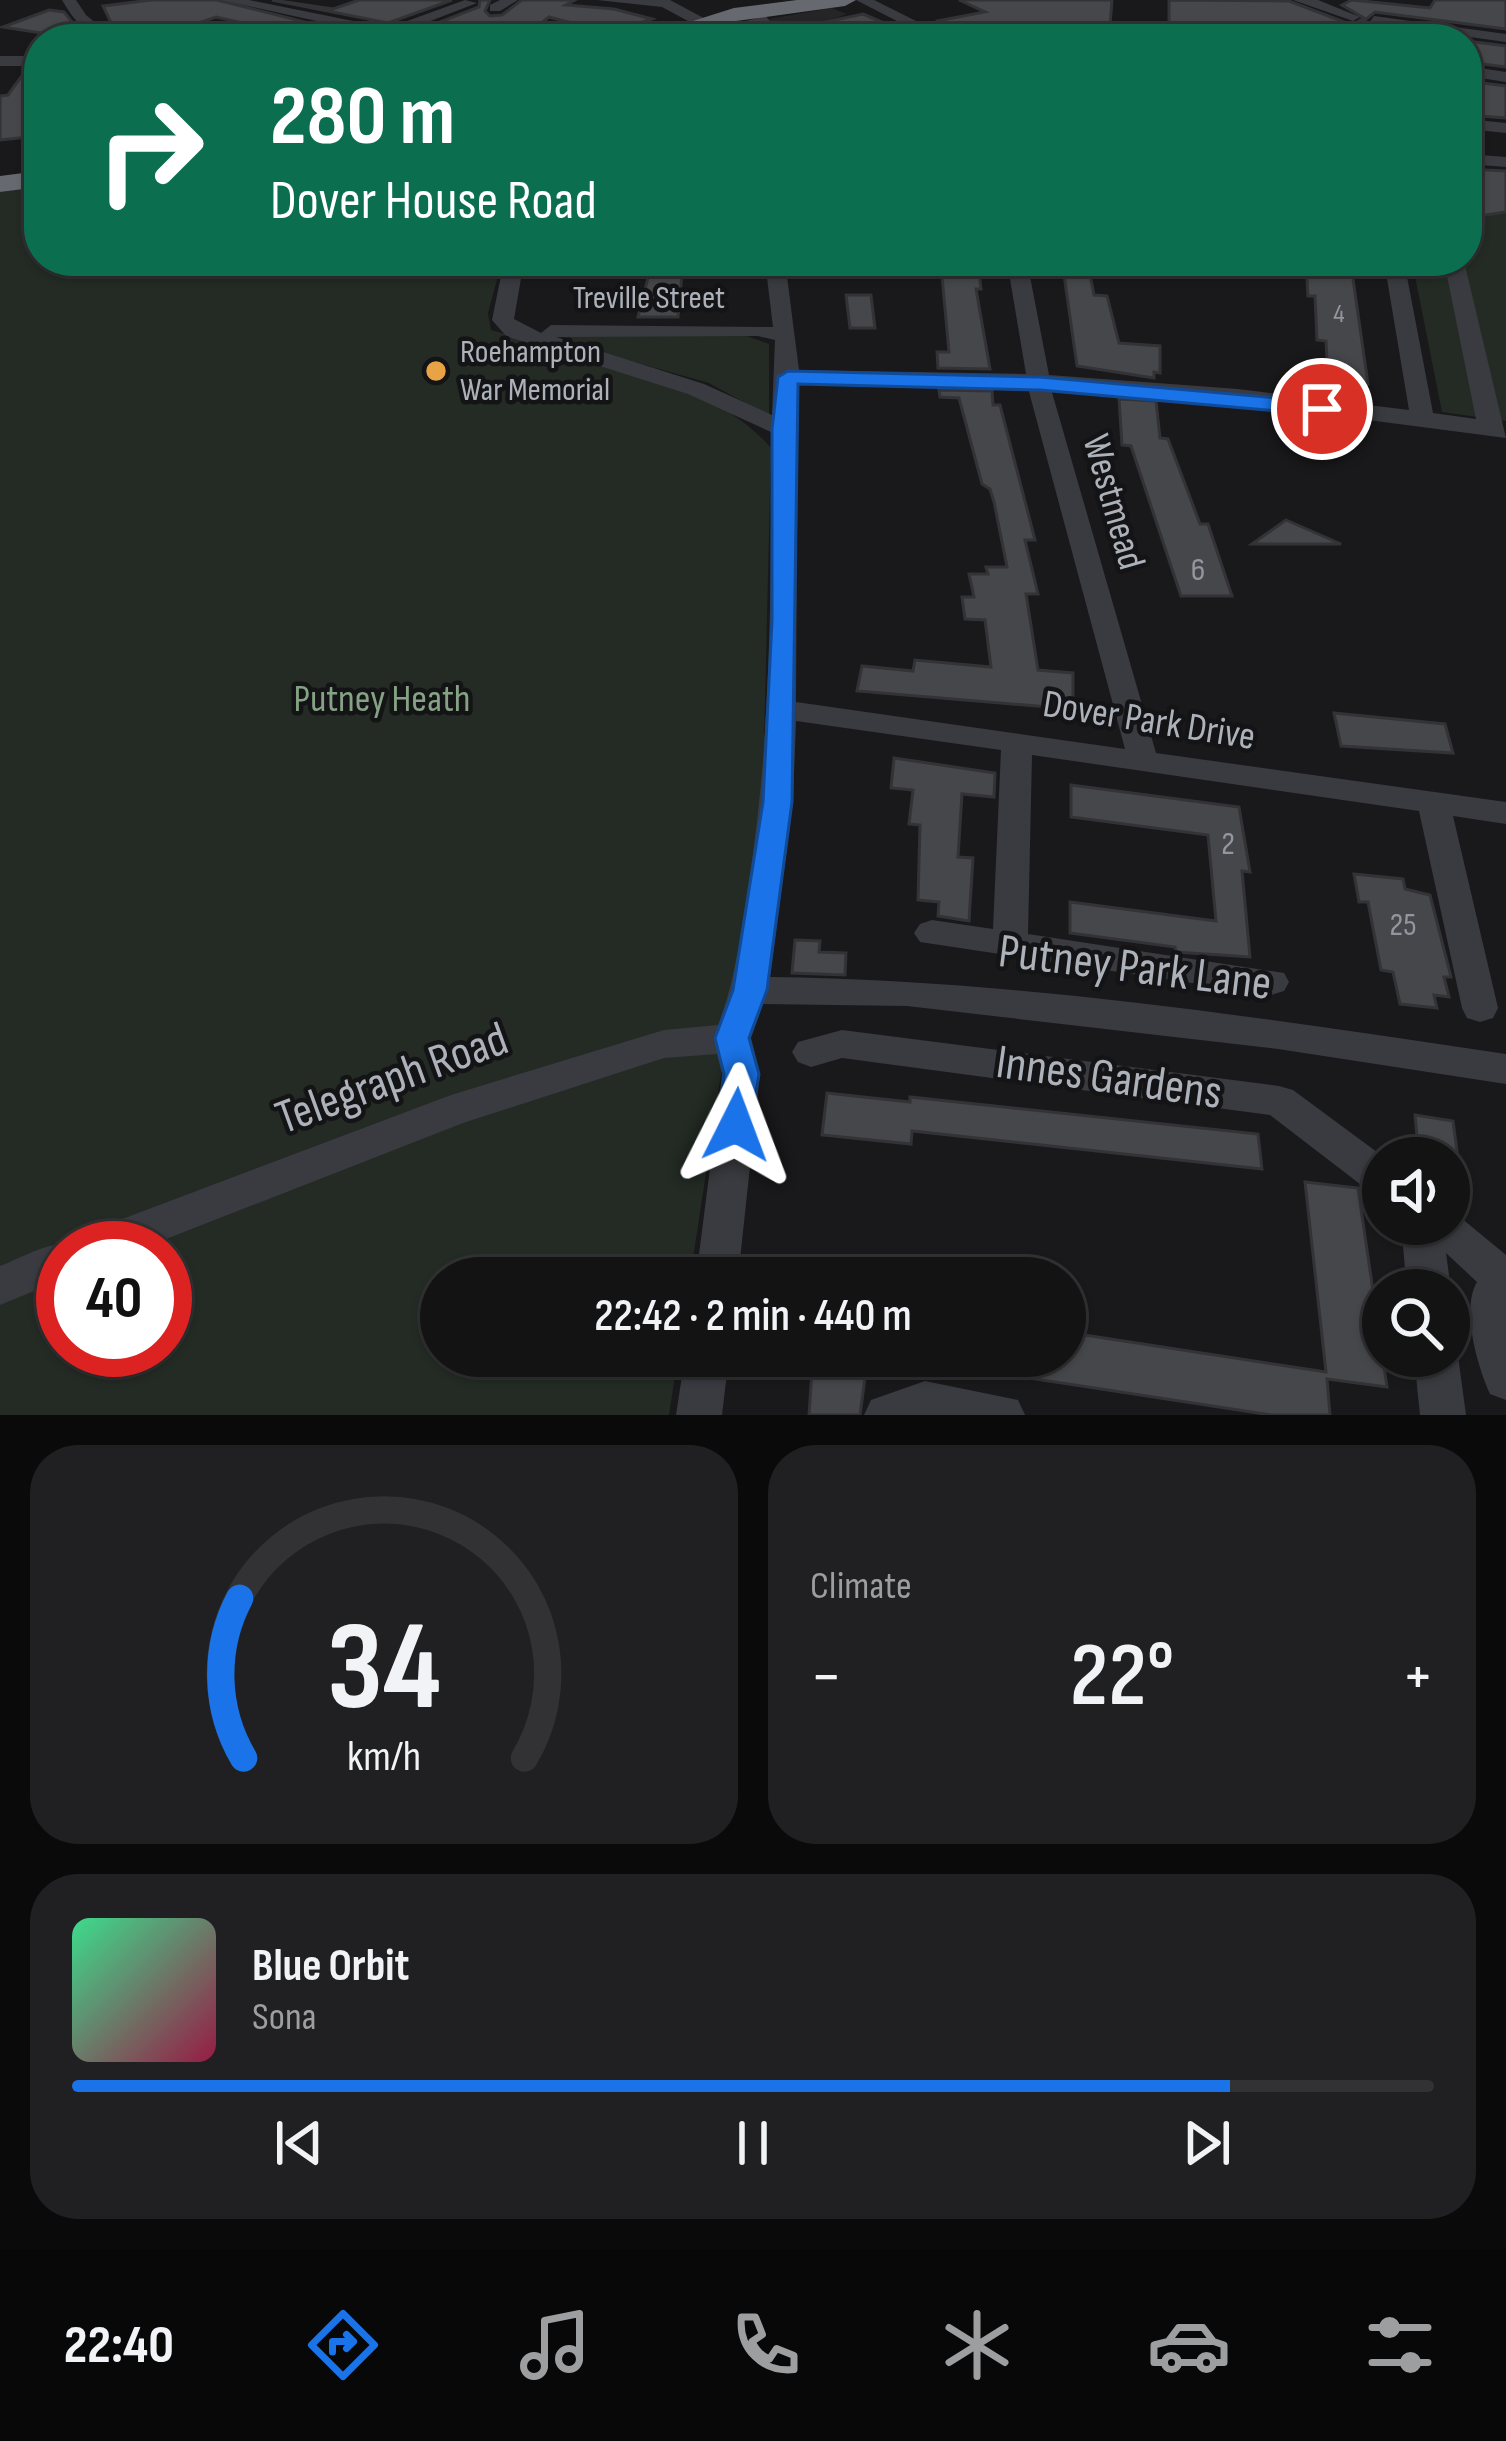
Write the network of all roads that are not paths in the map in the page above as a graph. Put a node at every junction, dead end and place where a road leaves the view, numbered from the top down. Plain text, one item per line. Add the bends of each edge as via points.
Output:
1 (228, 0) edge
2 (511, 0) edge
3 (604, 0) edge
4 (844, 0) edge
5 (863, 0) edge
6 (1300, 0) edge
7 (329, 1) edge
8 (660, 2) edge
9 (470, 3) dead end
10 (1327, 5) edge
11 (495, 8) dead end
12 (573, 8) dead end
13 (291, 14) junction
14 (1353, 16) dead end
15 (1406, 18) junction
16 (766, 20) dead end
17 (1374, 20) dead end
18 (334, 24) edge
19 (417, 24) edge
20 (561, 24) edge
21 (696, 24) edge
22 (738, 24) edge
23 (752, 24) edge
24 (913, 24) edge
25 (1401, 24) edge
26 (1436, 24) edge
27 (0, 61) edge
28 (24, 66) edge
29 (511, 276) edge
30 (777, 276) edge
31 (1020, 276) edge
32 (1397, 276) edge
33 (1458, 276) edge
34 (514, 331) junction
35 (784, 336) junction
36 (788, 377) junction
37 (1040, 383) junction
38 (1422, 419) junction
39 (783, 429) junction
40 (1498, 430) edge
41 (781, 709) junction
42 (1016, 743) junction
43 (1141, 762) junction
44 (1434, 804) junction
45 (1506, 813) edge
46 (932, 933) dead end
47 (1010, 944) junction
48 (1271, 982) dead end
49 (750, 990) junction
50 (1480, 1008) dead end
51 (732, 1038) junction
52 (811, 1052) dead end
53 (1506, 1069) edge
54 (1362, 1163) edge
55 (165, 1221) edge
56 (1467, 1245) edge
57 (720, 1257) edge
58 (36, 1271) edge
59 (1505, 1280) edge
60 (0, 1286) edge
61 (704, 1377) edge
62 (1438, 1377) edge
63 (1506, 1379) edge
64 (699, 1415) edge
65 (887, 1415) edge
66 (1002, 1415) edge
67 (1443, 1415) edge

1 - 13 street
2 - 11 street
3 - 8 street
4 - 22 highway
5 - 24 street
6 - 10 street
7 - 13 street
8 - 21 street
9 - 19 street
10 - 14 street
12 - 20 street via 552,21
13 - 18 street
15 - 17 street
15 - 25 street
15 - 26 street
16 - 23 street
27 - 28 street
29 - 34 street via 503,320
30 - 35 street
31 - 37 street, Westmead
32 - 38 street
33 - 40 street
34 - 35 street, Treville Street
34 - 39 street via 696,389
35 - 36 street
36 - 37 street
36 - 39 street
37 - 38 street
37 - 43 street, Westmead
38 - 40 street
39 - 41 street
41 - 42 street, Dover Park Drive
41 - 49 street via 777,802
42 - 43 street, Dover Park Drive
42 - 47 street
43 - 44 street, Dover Park Drive
44 - 45 street, Dover Park Drive
44 - 50 street
46 - 47 street
47 - 48 street
49 - 51 street
49 - 53 street, Putney Park Lane via 907,992
51 - 55 street, Telegraph Road via 664,1044 451,1111
51 - 57 street via 741,1074
52 - 54 street, Innes Gardens via 842,1044 1279,1101
56 - 59 street
58 - 60 street
59 - 63 street via 1490,1298
61 - 64 street
62 - 67 street
65 - 66 street via 925,1402

